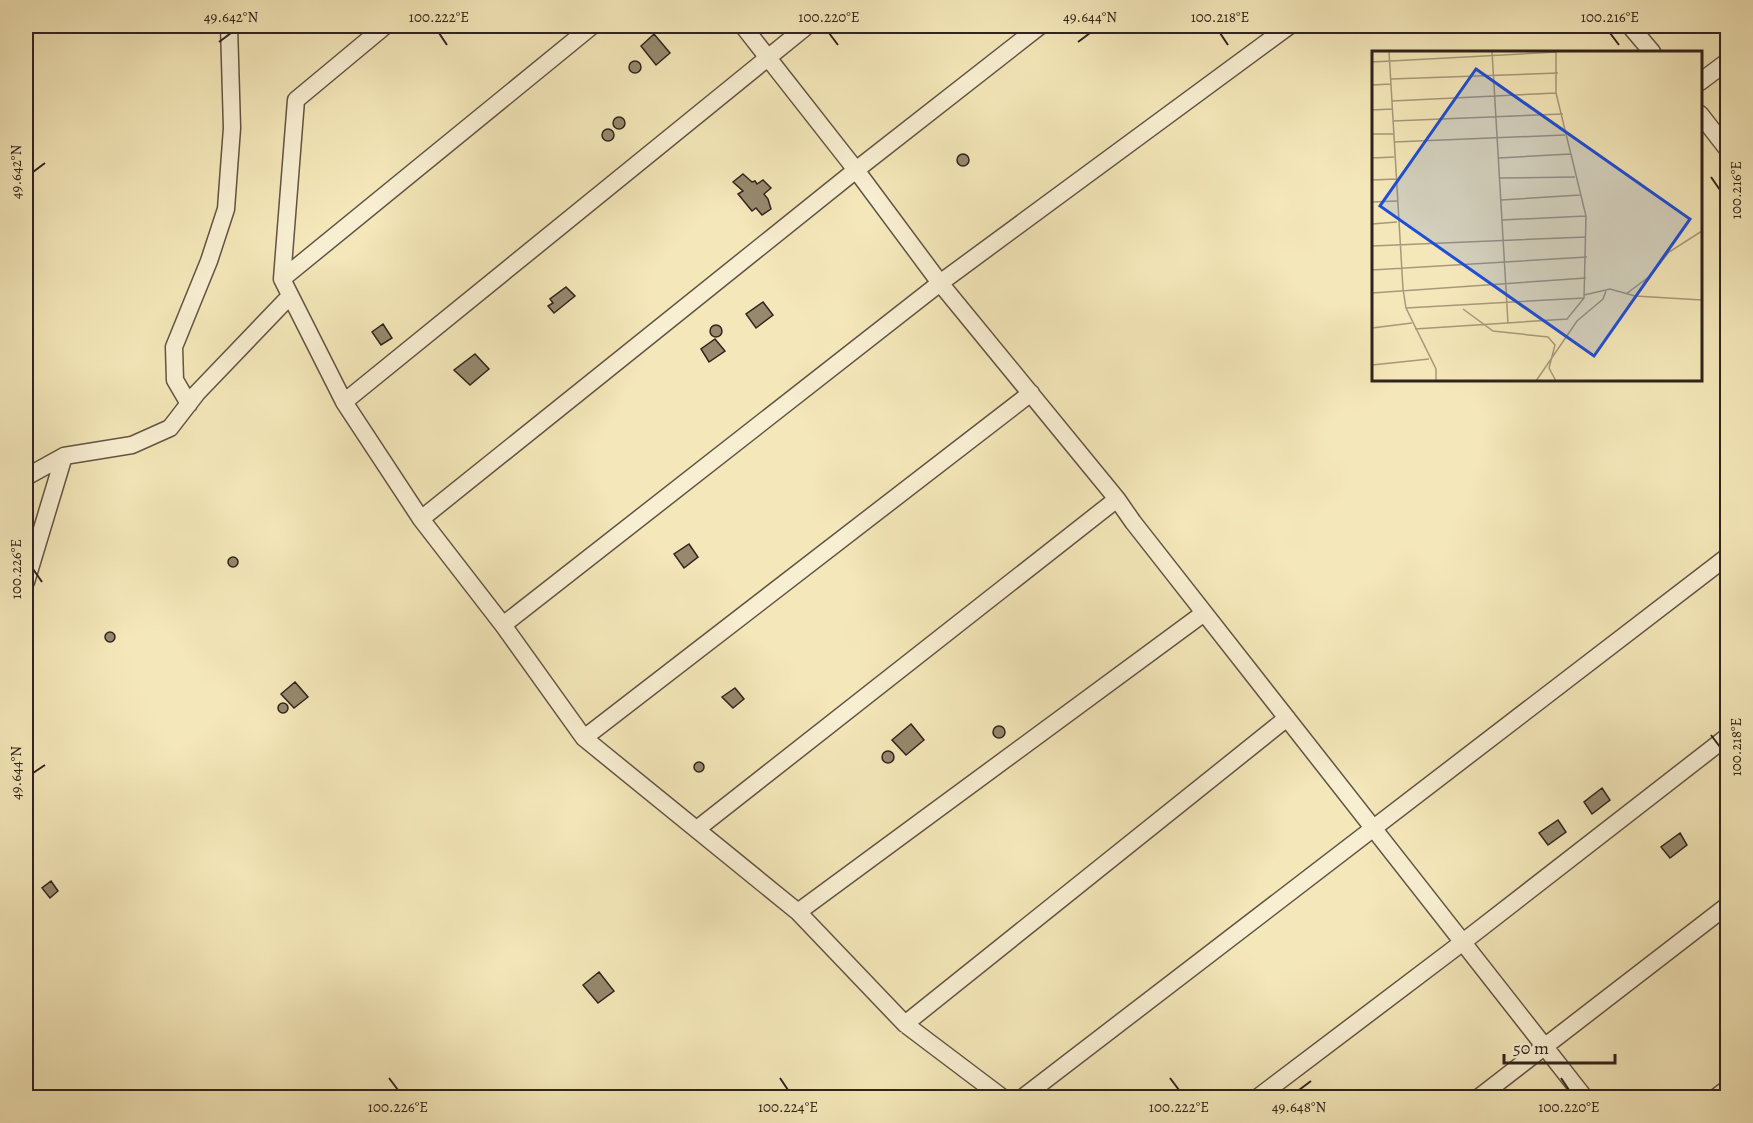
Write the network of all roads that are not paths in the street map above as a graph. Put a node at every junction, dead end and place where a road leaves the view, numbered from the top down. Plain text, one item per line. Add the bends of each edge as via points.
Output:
1 (230, 26) edge
2 (385, 26) edge
3 (592, 26) edge
4 (743, 26) edge
5 (807, 26) edge
6 (1040, 26) edge
7 (1289, 26) edge
8 (1630, 26) edge
9 (1651, 51) edge
10 (767, 57) junction
11 (1728, 61) edge
12 (1702, 81) edge
13 (1702, 115) edge
14 (1728, 150) edge
15 (856, 170) junction
16 (282, 279) junction
17 (940, 283) junction
18 (290, 296) junction
19 (1031, 393) junction
20 (344, 402) junction
21 (189, 404) junction
22 (64, 456) junction
23 (26, 477) edge
24 (1117, 500) junction
25 (421, 519) junction
26 (1728, 556) edge
27 (26, 582) edge
28 (1204, 613) junction
29 (503, 624) junction
30 (1287, 718) junction
31 (1728, 736) edge
32 (584, 738) junction
33 (1374, 828) junction
34 (697, 829) junction
35 (1728, 905) edge
36 (798, 912) junction
37 (1463, 942) junction
38 (905, 1024) junction
39 (1544, 1046) junction
40 (1728, 1088) edge
41 (1003, 1098) edge
42 (1022, 1098) edge
43 (1257, 1098) edge
44 (1478, 1098) edge
45 (1585, 1098) edge
46 (1715, 1098) edge

1 - 21 street via 232,128 226,209 174,347 175,380
2 - 16 street via 296,100
3 - 16 street
4 - 10 street
5 - 10 street
6 - 15 street
7 - 17 street
8 - 9 street
10 - 15 street
10 - 20 street
11 - 12 street
13 - 14 street
15 - 17 street
15 - 25 street
16 - 18 street
17 - 19 street
17 - 29 street
18 - 20 street
18 - 21 street
19 - 24 street
19 - 32 street
20 - 25 street
21 - 22 street via 170,428 132,445
22 - 23 street
22 - 27 street
24 - 28 street
24 - 34 street
25 - 29 street
26 - 33 street
28 - 30 street
28 - 36 street
29 - 32 street
30 - 33 street
30 - 38 street
31 - 37 street
32 - 34 street
33 - 37 street
33 - 42 street
34 - 36 street
35 - 39 street
36 - 38 street
37 - 39 street
37 - 43 street
38 - 41 street
39 - 44 street
39 - 45 street
40 - 46 street

